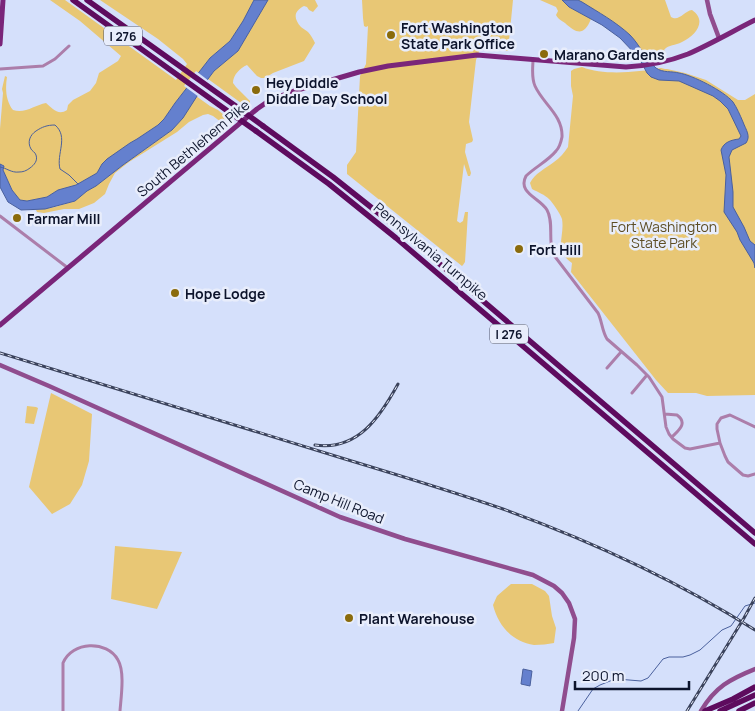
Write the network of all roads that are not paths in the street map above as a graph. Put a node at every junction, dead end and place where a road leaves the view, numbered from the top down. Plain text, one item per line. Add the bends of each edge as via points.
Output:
1 (3, 0) edge
2 (73, 0) edge
3 (87, 0) edge
4 (707, 0) edge
5 (755, 20) edge
6 (720, 38) junction
7 (0, 43) edge
8 (69, 46) dead end
9 (533, 59) junction
10 (0, 69) edge
11 (0, 216) edge
12 (68, 268) junction
13 (0, 325) edge
14 (621, 352) junction
15 (0, 365) edge
16 (607, 368) dead end
17 (647, 376) junction
18 (632, 393) dead end
19 (665, 414) junction
20 (755, 427) edge
21 (672, 437) junction
22 (720, 444) junction
23 (755, 474) edge
24 (755, 533) edge
25 (755, 544) edge
26 (755, 669) edge
27 (755, 686) edge
28 (755, 695) edge
29 (755, 703) edge
30 (721, 708) edge
31 (63, 711) edge
32 (120, 711) edge
33 (562, 711) edge
34 (701, 711) edge
35 (705, 711) edge
36 (739, 711) edge

1 - 7 main road
2 - 25 highway, Pennsylvania Turnpike / I 276, bridge via 329,184
3 - 24 highway, Pennsylvania Turnpike / I 276, bridge via 333,177
4 - 6 street
5 - 6 main road, South Bethlehem Pike
6 - 9 main road, South Bethlehem Pike via 688,54 639,66
8 - 10 street via 43,66
9 - 12 main road, South Bethlehem Pike via 477,55 381,67 270,100
9 - 14 street via 534,85 558,118 562,135 558,150 526,176 524,187 548,211 552,251 598,313 606,337
11 - 12 street
12 - 13 main road, South Bethlehem Pike
14 - 16 street
14 - 17 street
15 - 33 street, Camp Hill Road via 340,517 533,575 554,586 569,603 575,618
17 - 18 street
17 - 19 street via 662,397
19 - 21 street via 666,427
19 - 21 street via 680,416 682,421 680,429
20 - 22 street via 733,415 722,417 717,425
21 - 22 street via 690,449
22 - 23 street via 728,462 743,475
26 - 34 street via 732,678 720,687
27 - 30 highway
28 - 30 highway
29 - 36 highway
30 - 35 highway
31 - 32 street via 65,658 84,646 94,646 106,648 118,660 121,669

